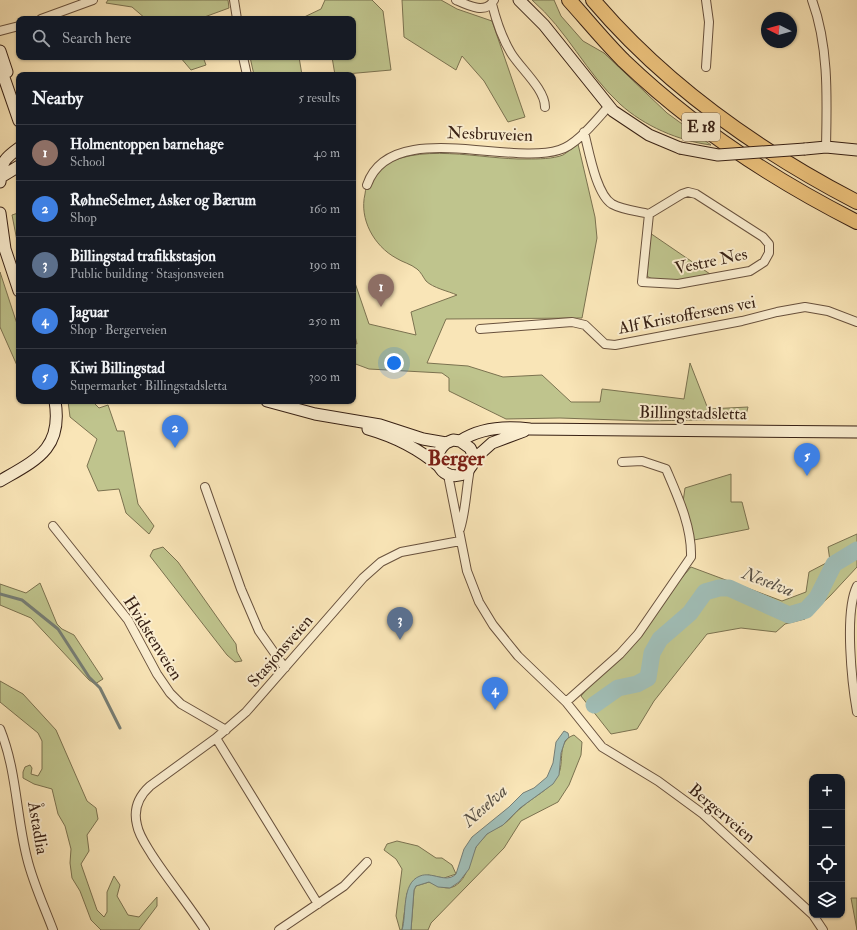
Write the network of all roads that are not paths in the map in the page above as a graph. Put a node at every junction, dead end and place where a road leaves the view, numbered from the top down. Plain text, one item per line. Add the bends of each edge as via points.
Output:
1 (92, 0) edge
2 (234, 0) edge
3 (456, 0) edge
4 (519, 0) edge
5 (570, 0) edge
6 (593, 0) edge
7 (706, 0) edge
8 (812, 0) edge
9 (493, 2) edge
10 (49, 16) edge
11 (237, 16) edge
12 (16, 27) edge
13 (0, 31) edge
14 (0, 52) edge
15 (244, 60) edge
16 (0, 66) edge
17 (706, 67) dead end
18 (246, 72) edge
19 (16, 92) edge
20 (609, 106) junction
21 (544, 107) dead end
22 (16, 111) edge
23 (584, 132) junction
24 (826, 147) junction
25 (16, 150) edge
26 (857, 150) edge
27 (16, 168) edge
28 (0, 180) edge
29 (367, 186) dead end
30 (857, 202) edge
31 (0, 213) edge
32 (649, 214) junction
33 (0, 216) edge
34 (857, 222) edge
35 (16, 282) edge
36 (857, 322) edge
37 (480, 329) dead end
38 (55, 404) edge
39 (279, 404) edge
40 (346, 420) junction
41 (530, 429) junction
42 (857, 432) edge
43 (460, 441) junction
44 (446, 443) junction
45 (622, 462) dead end
46 (472, 465) junction
47 (444, 471) junction
48 (0, 481) edge
49 (205, 488) dead end
50 (54, 526) dead end
51 (460, 529) junction
52 (460, 541) junction
53 (857, 586) edge
54 (285, 668) junction
55 (854, 668) edge
56 (569, 704) junction
57 (857, 712) edge
58 (0, 729) edge
59 (226, 730) junction
60 (216, 738) junction
61 (367, 862) dead end
62 (318, 904) junction
63 (809, 911) edge
64 (814, 918) edge
65 (53, 930) edge
66 (205, 930) edge
67 (279, 930) edge
68 (823, 930) edge

1 - 10 street
2 - 11 street
3 - 9 street, Nesbruveien via 483,8
4 - 20 main road via 544,25
5 - 34 highway, E 18 via 623,60 701,126 745,158 801,193
6 - 30 highway, E 18 via 635,47 712,113 810,178
7 - 17 street via 709,22
8 - 24 street via 822,41 826,83
9 - 21 street, Nesbruveien via 496,18 511,52 541,94 545,101
12 - 13 street
14 - 19 main road
15 - 18 street
16 - 22 main road
20 - 23 street, Nesbruveien
20 - 24 main road, bridge via 618,115 649,135 680,148 718,154
23 - 29 street, Nesbruveien via 566,147 552,152 520,153 447,148 411,152 385,160 375,169
23 - 32 street via 606,199 613,205
24 - 26 main road
25 - 28 main road via 6,157
27 - 28 main road
31 - 33 main road
32 - 32 street, Vestre Nes via 642,282 678,284 750,271 764,262 769,253 769,244 763,237 696,194 682,194
33 - 35 main road via 5,249
36 - 37 street, Alf Kristoffersens vei via 828,311 805,307 615,344 605,344 585,325 572,322
38 - 48 main road via 57,423 49,447 37,459
39 - 40 main road
40 - 44 main road via 380,425 423,439
40 - 47 main road via 354,425 400,439
41 - 42 main road, Billingstadsletta
41 - 43 main road, Billingstadsletta via 493,429 470,435
41 - 46 main road, Billingstadsletta via 492,443
43 - 44 main road
43 - 46 main road via 470,448
44 - 47 main road via 438,456
45 - 56 street via 642,461 666,469 686,524 691,558 638,634
46 - 47 main road via 461,476
46 - 51 street
47 - 51 street
49 - 54 street via 256,624
50 - 59 street, Hvidstenveien via 128,620 170,694 181,704
51 - 52 street
52 - 54 street, Stasjonsveien via 402,552 381,562 363,578
52 - 56 street via 467,571 479,602 493,625 518,656
53 - 55 street via 853,602
54 - 59 street, Stasjonsveien via 246,712
55 - 57 street
56 - 63 street, Bergerveien via 602,747 658,781 703,814
58 - 65 street, Åstadlia via 10,760 27,858
59 - 60 street, Stasjonsveien
60 - 62 street
60 - 66 street, Stasjonsveien via 150,786 142,794 136,809 136,824 140,835
61 - 62 street via 344,886
62 - 67 street
64 - 68 street, Bergerveien

